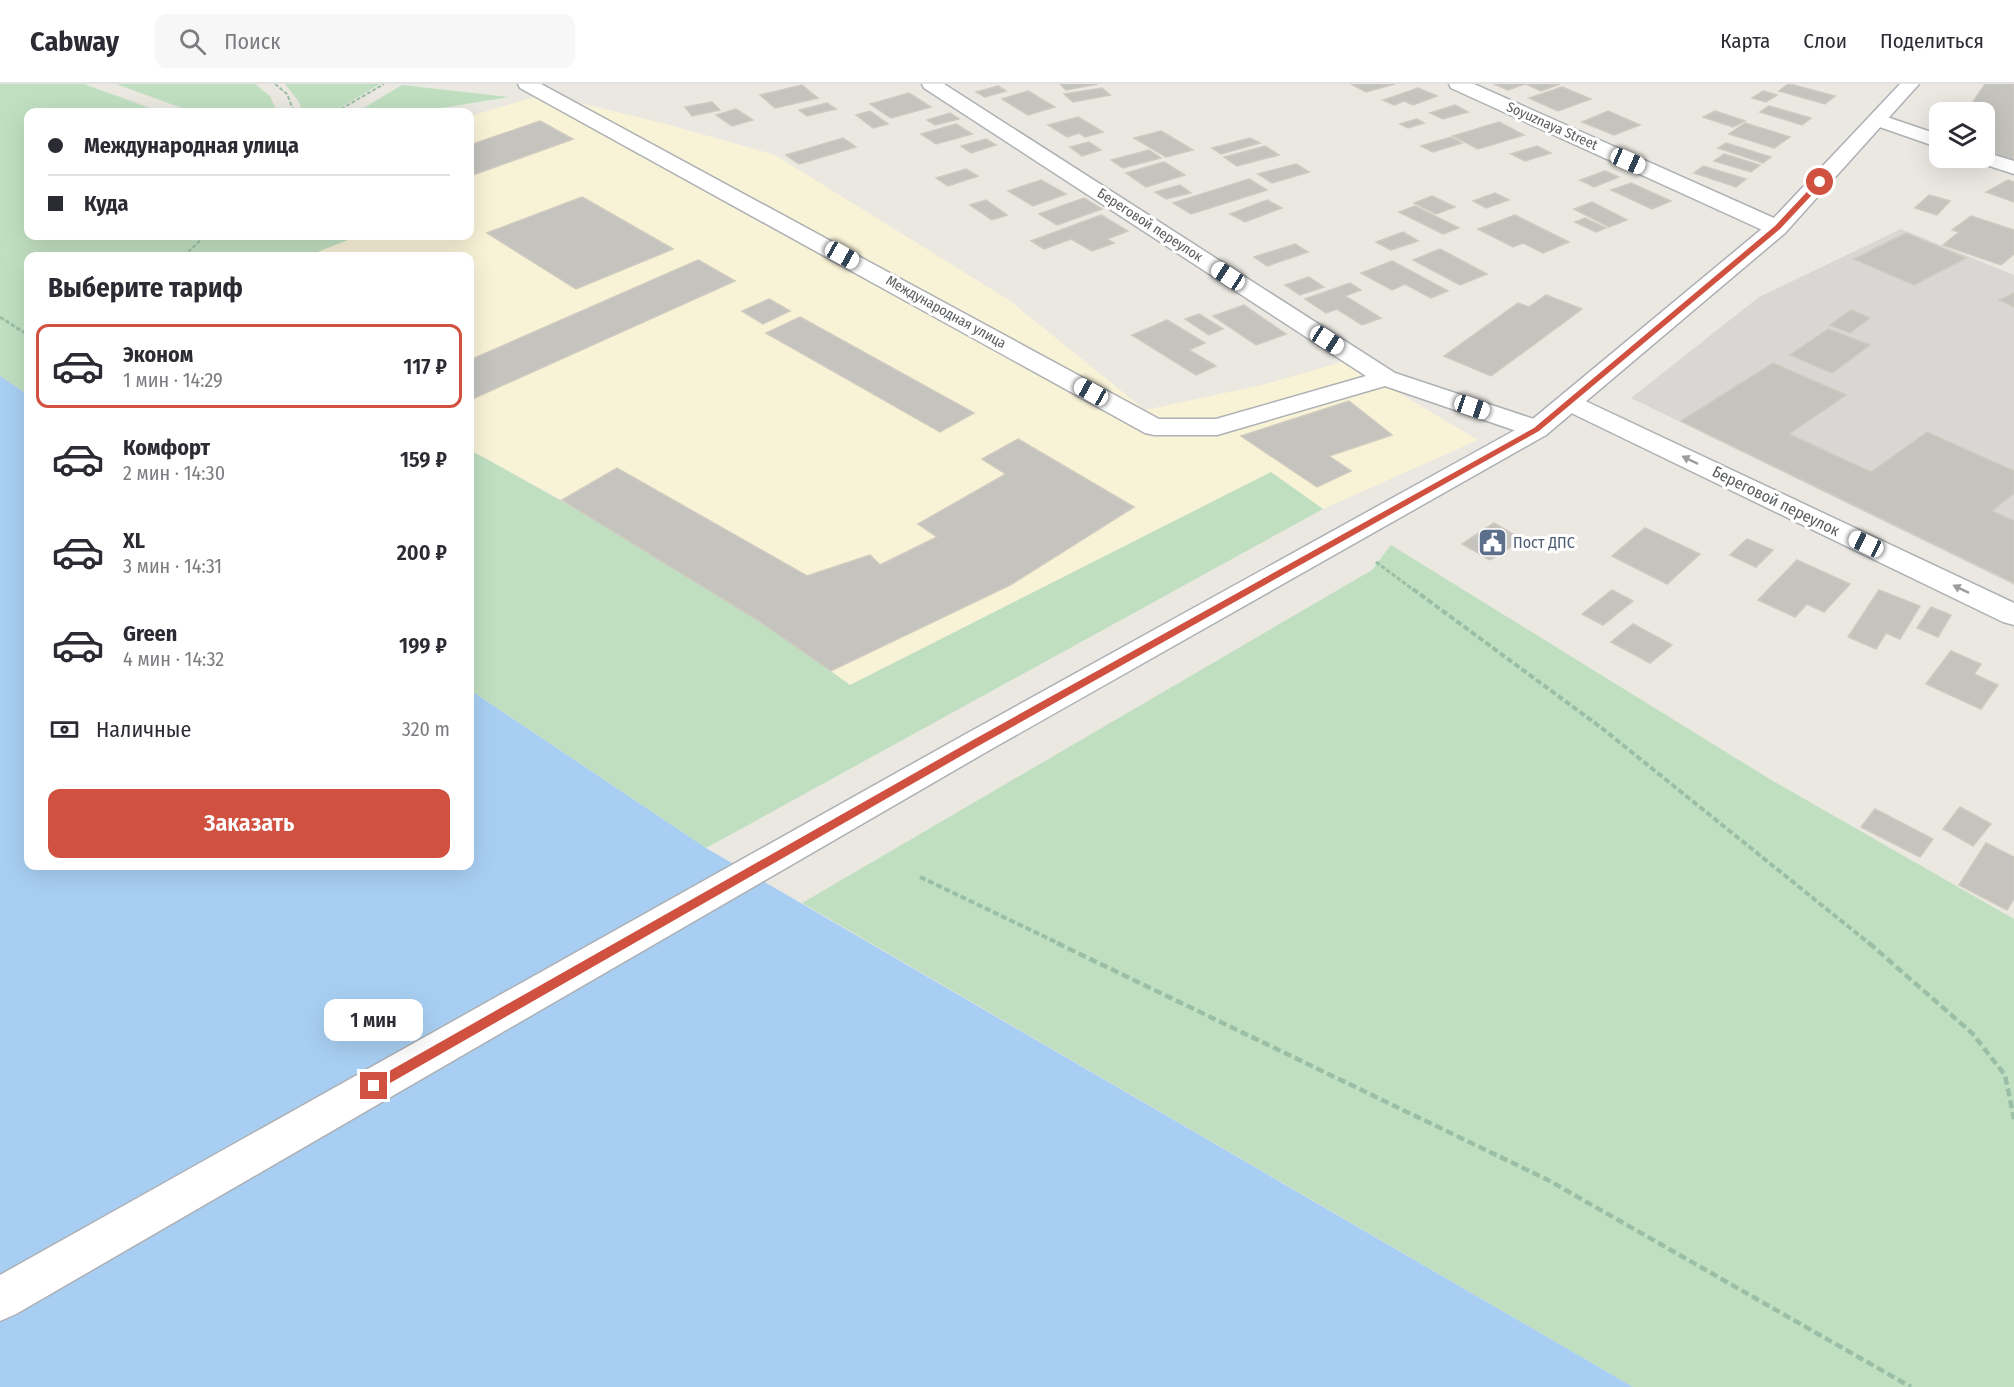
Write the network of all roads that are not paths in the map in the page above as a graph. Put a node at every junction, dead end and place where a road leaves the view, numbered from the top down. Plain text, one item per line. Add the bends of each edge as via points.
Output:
1 (527, 84) edge
2 (931, 84) edge
3 (1458, 84) edge
4 (1910, 84) edge
5 (1878, 120) junction
6 (1929, 138) edge
7 (1995, 162) edge
8 (2014, 168) edge
9 (1777, 228) junction
10 (1386, 378) junction
11 (1570, 403) junction
12 (1537, 429) junction
13 (2014, 615) edge
14 (0, 1299) edge

1 - 10 street, Международная улица via 1154,427 1217,427
2 - 10 street, Береговой переулок
3 - 9 street, Soyuznaya Street
4 - 5 street
5 - 6 street
5 - 9 street
7 - 8 street
9 - 11 street
10 - 12 street, Береговой переулок
11 - 12 street
13 -> 11 street, Береговой переулок
12 - 14 street via 976,743

